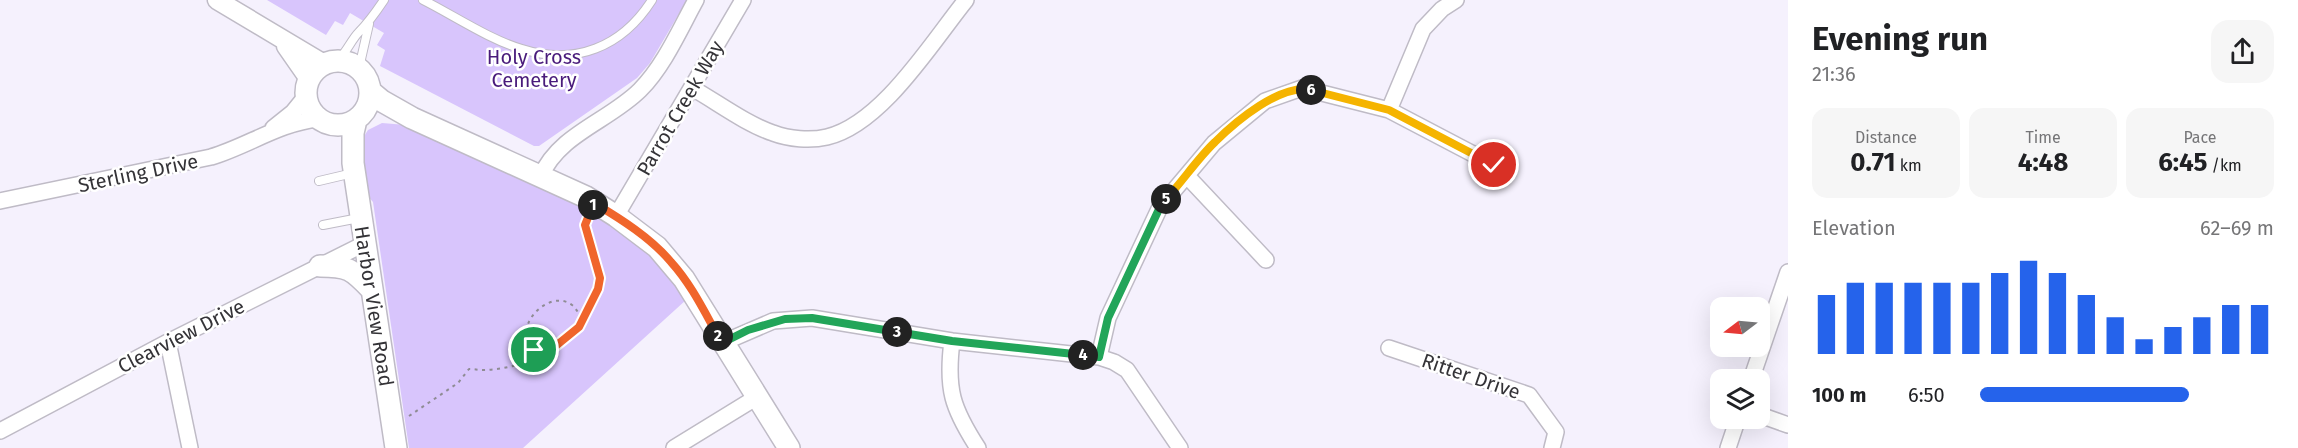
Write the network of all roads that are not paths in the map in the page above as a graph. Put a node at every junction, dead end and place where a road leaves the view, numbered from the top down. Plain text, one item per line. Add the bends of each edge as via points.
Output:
1 (217, 0) edge
2 (384, 0) edge
3 (423, 0) edge
4 (652, 0) edge
5 (696, 0) edge
6 (743, 0) edge
7 (966, 0) edge
8 (1456, 0) edge
9 (369, 24) junction
10 (274, 34) junction
11 (331, 62) junction
12 (359, 68) junction
13 (307, 88) junction
14 (692, 88) junction
15 (370, 91) junction
16 (1389, 110) junction
17 (358, 118) junction
18 (412, 118) junction
19 (323, 121) junction
20 (271, 130) junction
21 (1494, 165) dead end
22 (354, 168) junction
23 (541, 176) junction
24 (1187, 176) junction
25 (319, 181) dead end
26 (0, 201) edge
27 (616, 216) junction
28 (360, 218) junction
29 (323, 225) dead end
30 (364, 244) junction
31 (1266, 260) dead end
32 (320, 266) junction
33 (1788, 272) edge
34 (371, 290) junction
35 (952, 341) junction
36 (168, 342) junction
37 (722, 343) junction
38 (1389, 348) dead end
39 (1099, 357) junction
40 (1755, 369) edge
41 (757, 397) junction
42 (1770, 419) edge
43 (1788, 425) edge
44 (1734, 429) edge
45 (0, 430) edge
46 (190, 448) edge
47 (396, 448) edge
48 (674, 448) edge
49 (789, 448) edge
50 (978, 448) edge
51 (1180, 448) edge
52 (1552, 448) edge
53 (1728, 448) edge

1 - 10 street
2 - 9 lane
3 - 4 lane via 519,49 556,56 576,54 612,41 627,31
5 - 23 street via 642,88 623,106 556,150
6 - 14 street, Parrot Creek Way
7 - 14 street via 896,89 861,120 828,137 808,140 773,133
8 - 16 street via 1423,29
9 - 11 lane via 358,33 349,50
9 - 12 lane
10 - 11 street
10 - 13 street via 295,57
11 - 12 main road
11 - 13 main road via 315,70
12 - 15 main road
13 - 19 main road via 308,105
13 - 20 street, Sterling Drive via 293,112
14 - 27 street, Parrot Creek Way
15 - 17 main road via 367,108
15 - 18 main road
16 - 21 street
16 - 24 street via 1302,88 1265,101 1214,143
17 - 18 main road via 372,113
17 - 19 main road via 347,124
17 - 22 main road, Harbor View Road via 353,133
18 - 23 main road
19 - 20 street, Sterling Drive via 304,120
19 - 22 main road, Harbor View Road via 343,139
20 - 26 street, Sterling Drive via 211,158
22 - 25 lane
22 - 28 main road, Harbor View Road
23 - 27 main road
24 - 31 street
24 - 39 street via 1160,207 1108,318
27 - 37 main road via 671,262
28 - 29 lane
28 - 30 main road, Harbor View Road
30 - 32 street, Clearview Drive
30 - 34 main road, Harbor View Road
32 - 34 main road via 343,266 354,271
32 - 36 street, Clearview Drive
33 - 40 street
34 - 47 main road, Harbor View Road
35 - 37 street via 799,318 773,321
35 - 39 street
35 - 50 street via 950,383 954,405
36 - 45 street, Clearview Drive
36 - 46 street
37 - 41 main road
38 - 52 street, Ritter Drive via 1529,395 1556,432
39 - 51 street via 1127,370
41 - 48 street
41 - 49 main road
42 - 43 street
44 - 53 street

